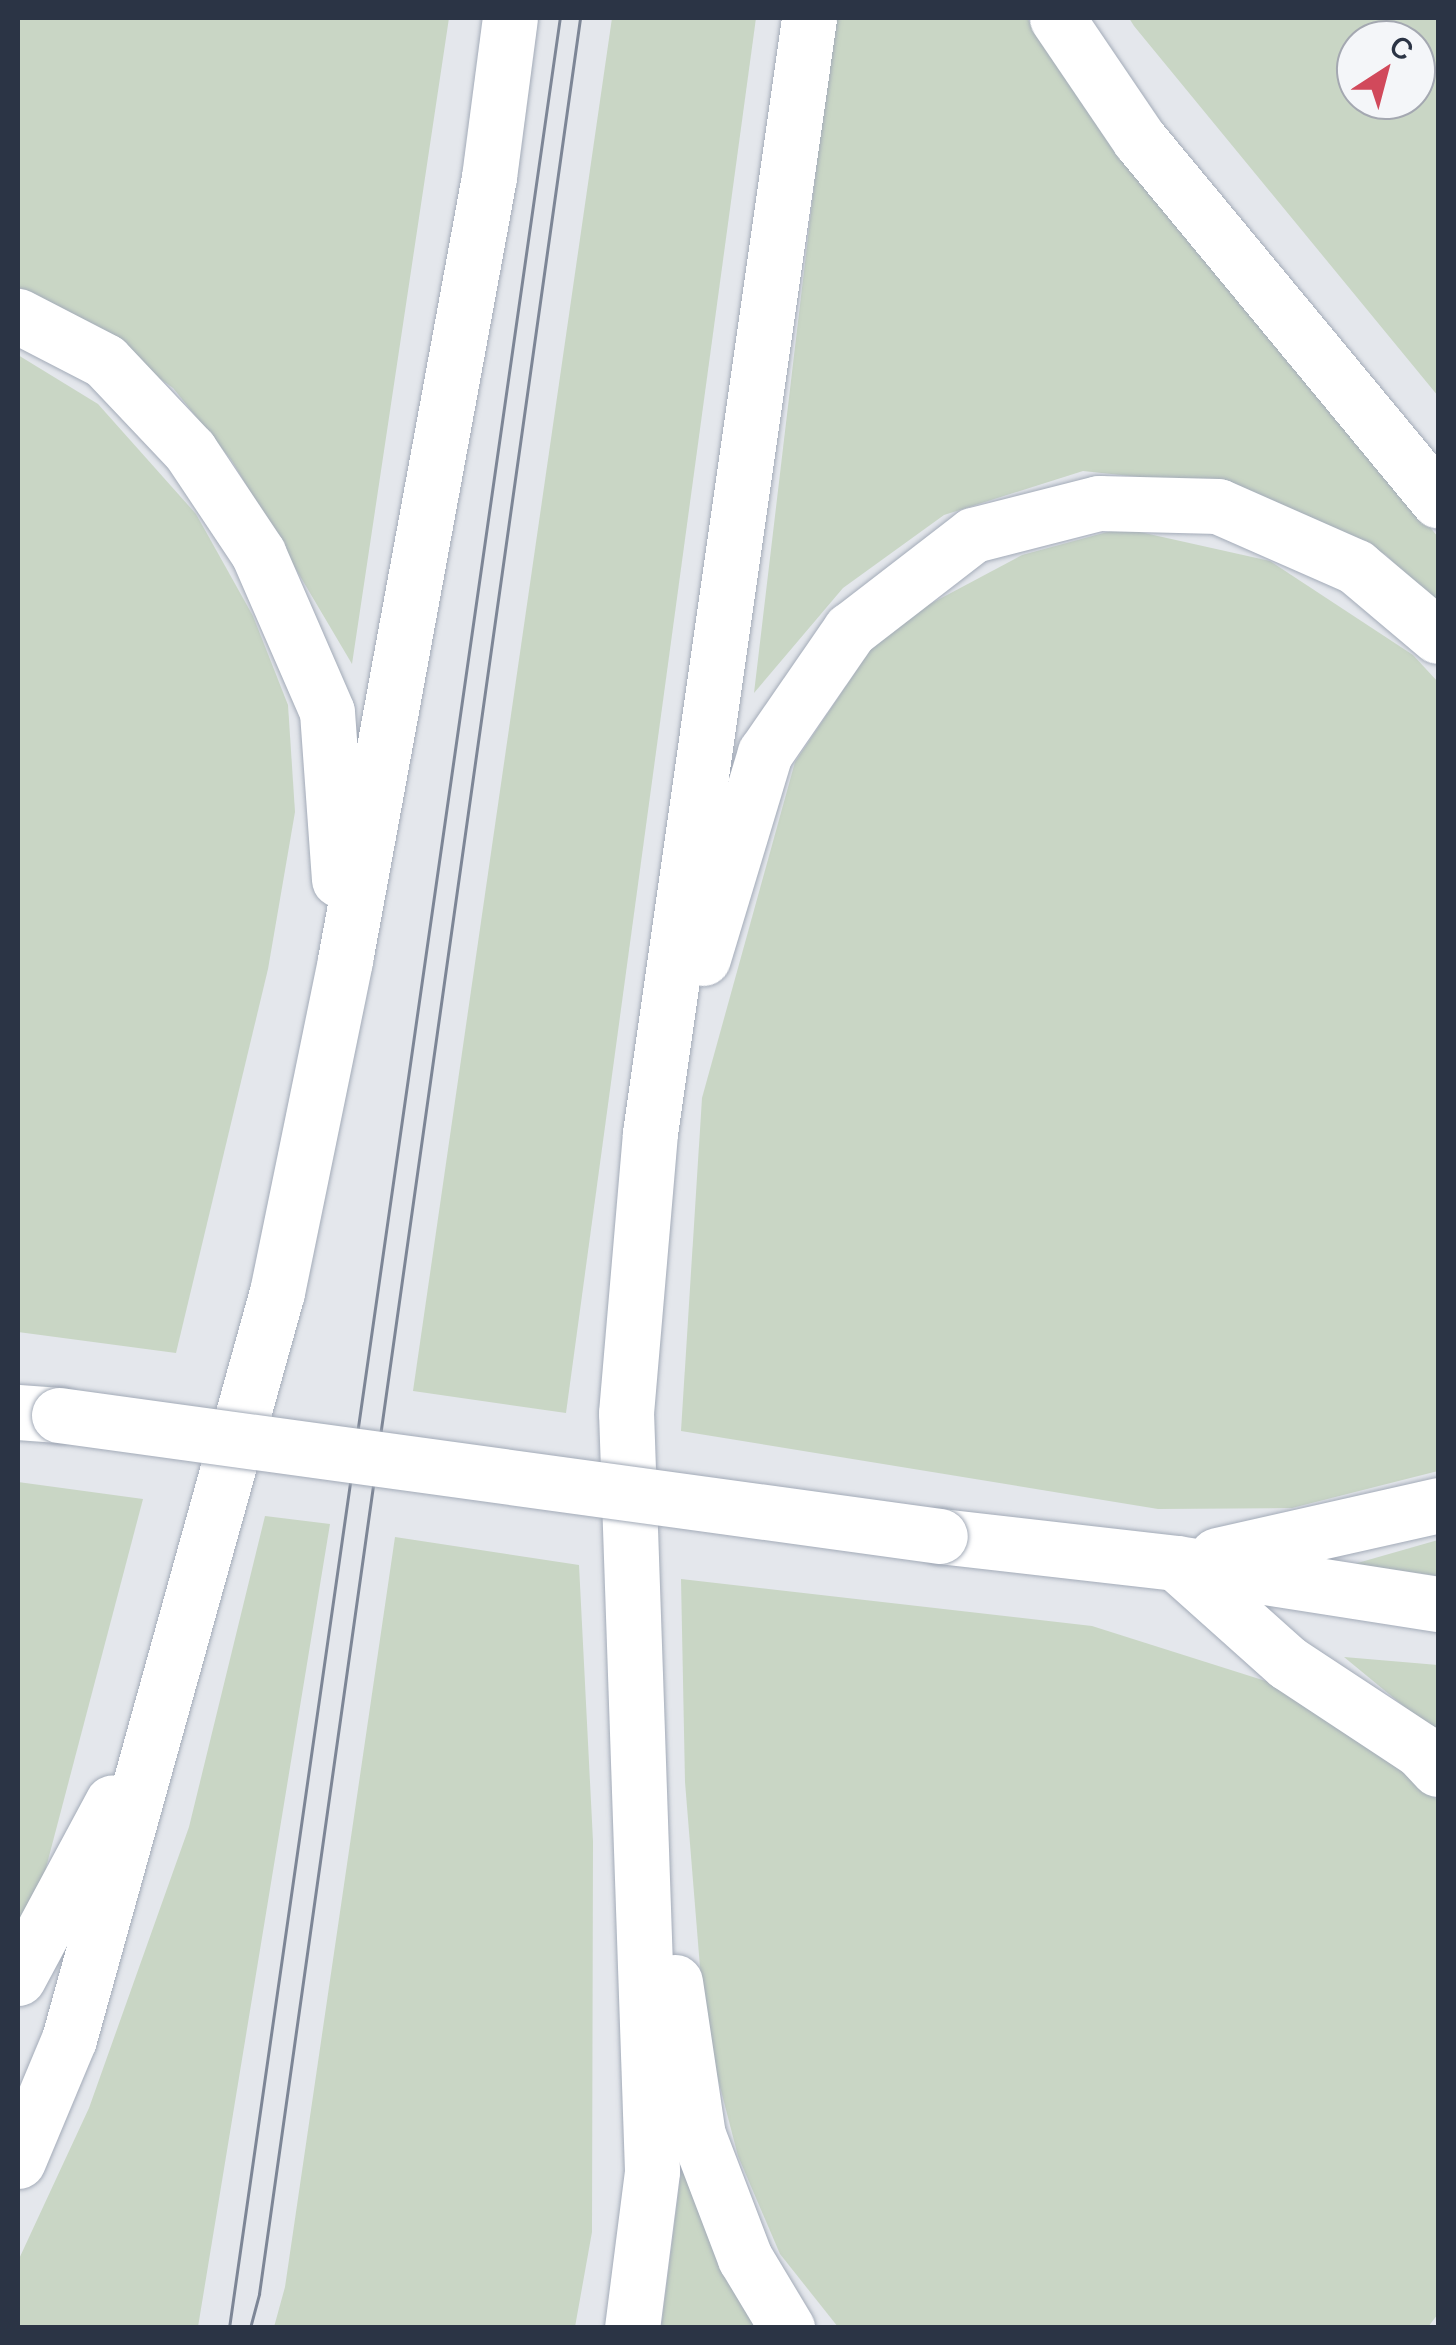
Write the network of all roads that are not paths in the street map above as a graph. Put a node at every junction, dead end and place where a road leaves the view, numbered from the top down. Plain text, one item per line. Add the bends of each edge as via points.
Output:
1 (510, 18) edge
2 (808, 18) edge
3 (1057, 18) edge
4 (18, 316) edge
5 (1438, 500) edge
6 (1438, 636) edge
7 (344, 960) junction
8 (650, 1134) junction
9 (38, 1414) edge
10 (1438, 1505) edge
11 (1176, 1563) junction
12 (1438, 1604) edge
13 (634, 1694) junction
14 (160, 1713) junction
15 (1438, 1769) edge
16 (18, 1978) edge
17 (18, 2160) edge
18 (632, 2328) edge
19 (786, 2328) edge

1 - 7 main road via 489,177
2 - 8 main road
3 - 5 main road via 1139,139
4 - 7 main road via 105,361 190,451 258,553 327,712
6 - 8 main road via 1356,567 1218,506 1099,503 973,536 850,630 765,753
7 - 14 main road via 277,1292
8 - 13 main road via 626,1413
9 - 11 main road, bridge
10 - 11 main road
11 - 12 main road
11 - 15 main road via 1288,1663 1420,1750
13 - 18 main road via 652,2171
13 - 19 main road via 698,2135 745,2258
14 - 16 main road
14 - 17 main road via 69,2038

